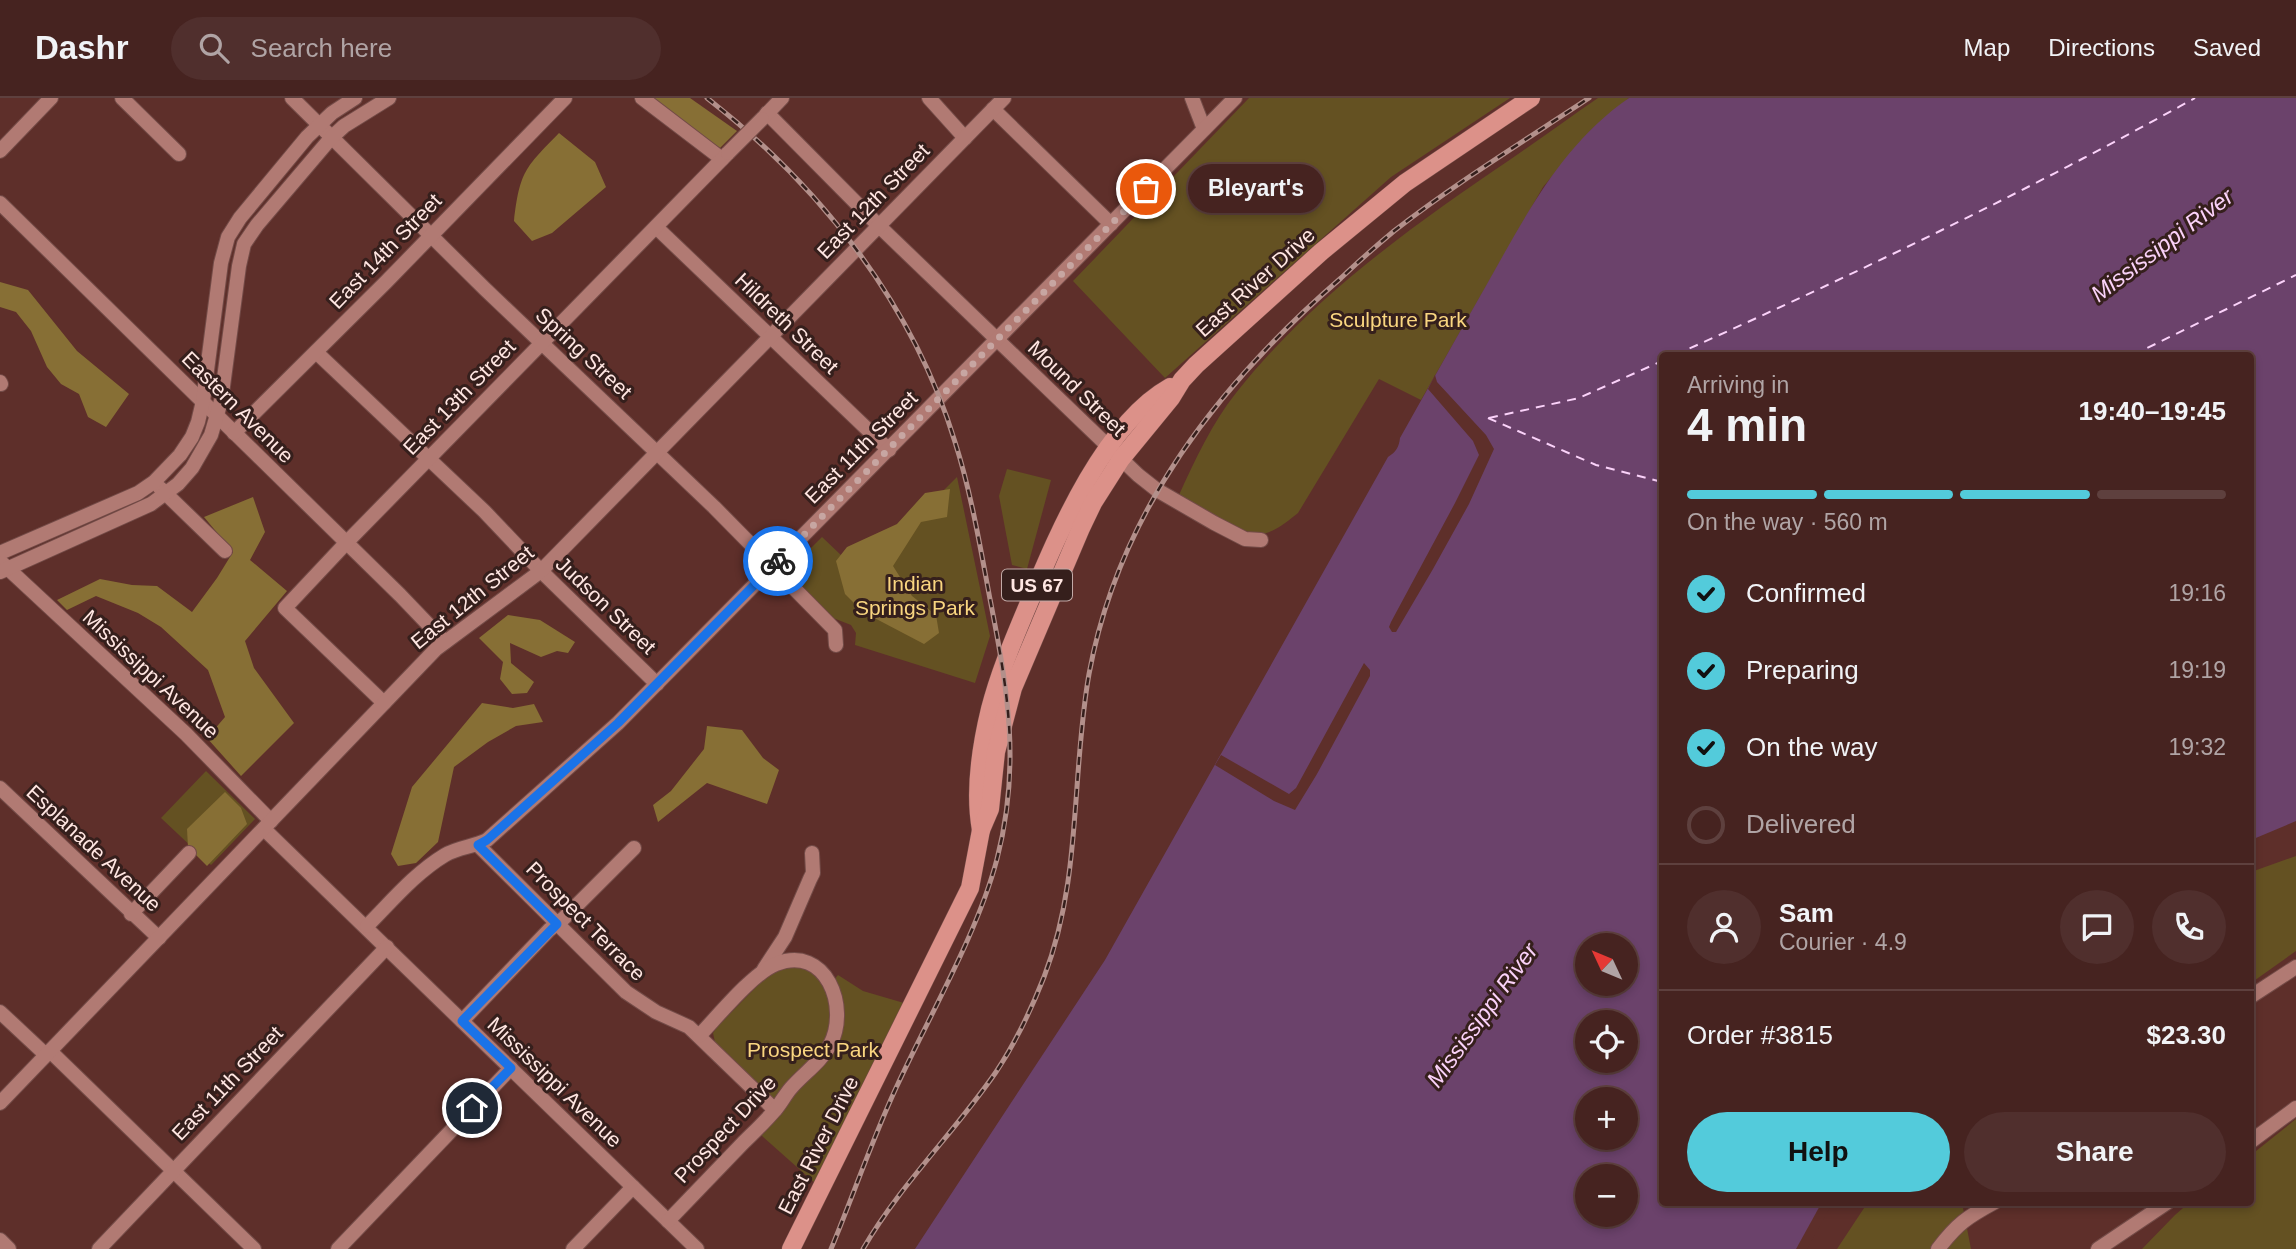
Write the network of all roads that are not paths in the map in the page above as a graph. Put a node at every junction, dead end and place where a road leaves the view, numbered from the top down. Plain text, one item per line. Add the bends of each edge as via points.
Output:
1 (51, 98) edge
2 (122, 98) edge
3 (292, 98) edge
4 (355, 98) edge
5 (389, 98) edge
6 (565, 98) edge
7 (642, 98) edge
8 (782, 98) edge
9 (929, 98) edge
10 (1004, 98) edge
11 (1192, 98) edge
12 (1235, 98) edge
13 (1531, 98) edge
14 (993, 109) junction
15 (765, 116) junction
16 (319, 125) junction
17 (1204, 129) junction
18 (331, 138) junction
19 (965, 138) junction
20 (0, 151) edge
21 (179, 154) dead end
22 (725, 156) junction
23 (0, 204) edge
24 (1111, 224) junction
25 (879, 226) junction
26 (656, 228) junction
27 (430, 235) junction
28 (771, 337) junction
29 (997, 340) junction
30 (542, 343) junction
31 (316, 352) junction
32 (203, 401) junction
33 (217, 416) junction
34 (234, 433) junction
35 (889, 450) junction
36 (657, 452) junction
37 (1115, 453) junction
38 (428, 458) junction
39 (154, 482) junction
40 (166, 494) junction
41 (1261, 540) dead end
42 (347, 542) junction
43 (225, 551) dead end
44 (0, 553) edge
45 (3, 567) edge
46 (773, 567) junction
47 (541, 571) junction
48 (445, 642) junction
49 (836, 645) dead end
50 (657, 684) junction
51 (384, 703) junction
52 (0, 788) edge
53 (267, 825) junction
54 (478, 845) junction
55 (634, 848) dead end
56 (189, 853) dead end
57 (812, 853) dead end
58 (131, 914) junction
59 (557, 924) junction
60 (367, 926) junction
61 (785, 937) junction
62 (159, 938) junction
63 (387, 947) junction
64 (797, 961) junction
65 (2296, 967) edge
66 (764, 969) junction
67 (2254, 994) edge
68 (0, 1012) edge
69 (462, 1021) junction
70 (699, 1036) junction
71 (48, 1053) junction
72 (511, 1068) junction
73 (0, 1103) edge
74 (2296, 1108) edge
75 (775, 1110) junction
76 (2254, 1139) edge
77 (173, 1170) junction
78 (633, 1187) junction
79 (1988, 1206) edge
80 (2162, 1206) edge
81 (668, 1221) junction
82 (0, 1240) edge
83 (9, 1249) edge
84 (99, 1249) edge
85 (254, 1249) edge
86 (338, 1249) edge
87 (573, 1249) edge
88 (697, 1249) edge
89 (791, 1249) edge
90 (1938, 1249) edge
91 (2098, 1249) edge

1 - 20 street
2 - 21 street
3 - 16 street, Spring Street
4 - 16 street
5 - 18 street
6 - 27 street, East 14th Street
7 - 22 street
8 - 15 street, East 13th Street
9 - 19 street
10 - 14 street, East 12th Street
11 - 17 street
12 - 17 street, East 11th Street
13 - 37 main road, East River Drive / US 67 via 1361,218 1182,380 1171,398
14 - 19 street, East 12th Street
14 - 24 street
15 - 22 street, East 13th Street, bridge
15 - 25 street, Mound Street
16 - 18 street, Spring Street
16 - 32 street via 228,237
17 - 24 street, East 11th Street
18 - 27 street, Spring Street
18 - 33 street via 244,244
19 - 25 street, East 12th Street
22 - 26 street, East 13th Street
23 - 32 street, Eastern Avenue
24 - 29 street, East 11th Street
25 - 28 street, East 12th Street
25 - 29 street, Mound Street
26 - 28 street, Hildreth Street
26 - 30 street, East 13th Street
27 - 30 street, Spring Street
27 - 31 street, East 14th Street
28 - 35 street, Hildreth Street
28 - 36 street, East 12th Street
29 - 35 street, East 11th Street
29 - 37 street, Mound Street
30 - 36 street, Spring Street
30 - 38 street, East 13th Street
31 - 34 street, East 14th Street
31 - 38 street, Judson Street
32 - 33 street, Eastern Avenue
32 - 39 street via 192,437
33 - 34 street, Eastern Avenue
33 - 40 street via 201,455
34 - 42 street, Eastern Avenue
35 - 46 street, East 11th Street
36 - 46 street, Spring Street
36 - 47 street, East 12th Street
37 - 41 street, Mound Street via 1157,490 1245,539
37 - 89 main road, East River Drive / US 67 via 1013,688 970,888
38 - 42 street, East 13th Street
38 - 47 street, Judson Street
39 - 40 street
39 - 44 street
40 - 43 street
40 - 45 street via 133,514
42 - 48 street, Eastern Avenue
42 - 51 street, East 13th Street via 285,608
45 - 53 street, Mississippi Avenue via 186,734
46 - 49 street, Spring Street via 835,630
46 - 50 street, East 11th Street
47 - 48 street, East 12th Street
47 - 50 street, Judson Street
48 - 51 street, East 12th Street
50 - 54 street, East 11th Street
51 - 53 street, East 12th Street
52 - 58 street, Esplanade Avenue
53 - 60 street, Mississippi Avenue
53 - 62 street, East 12th Street
54 - 59 street, Prospect Terrace
54 - 60 street via 446,854
55 - 59 street
56 - 58 street
57 - 61 street via 813,873
58 - 62 street, Esplanade Avenue
59 - 69 street
59 - 70 street, Prospect Terrace via 626,992
60 - 63 street, Mississippi Avenue
61 - 64 street
61 - 66 street
62 - 71 street, East 12th Street
63 - 69 street, Mississippi Avenue
63 - 77 street, East 11th Street
64 - 66 street
64 - 75 street, Prospect Drive via 814,967 833,988 838,1017 830,1046
65 - 67 street
66 - 70 street
68 - 71 street
69 - 72 street, Mississippi Avenue
70 - 75 street, Prospect Terrace
71 - 73 street, East 12th Street
71 - 77 street
72 - 78 street, Mississippi Avenue
72 - 86 street
74 - 76 street
75 - 81 street, Prospect Drive
77 - 84 street, East 11th Street
77 - 85 street
78 - 81 street, Mississippi Avenue
78 - 87 street
79 - 90 street via 1956,1226
80 - 91 street
81 - 88 street, Mississippi Avenue
82 - 83 street

